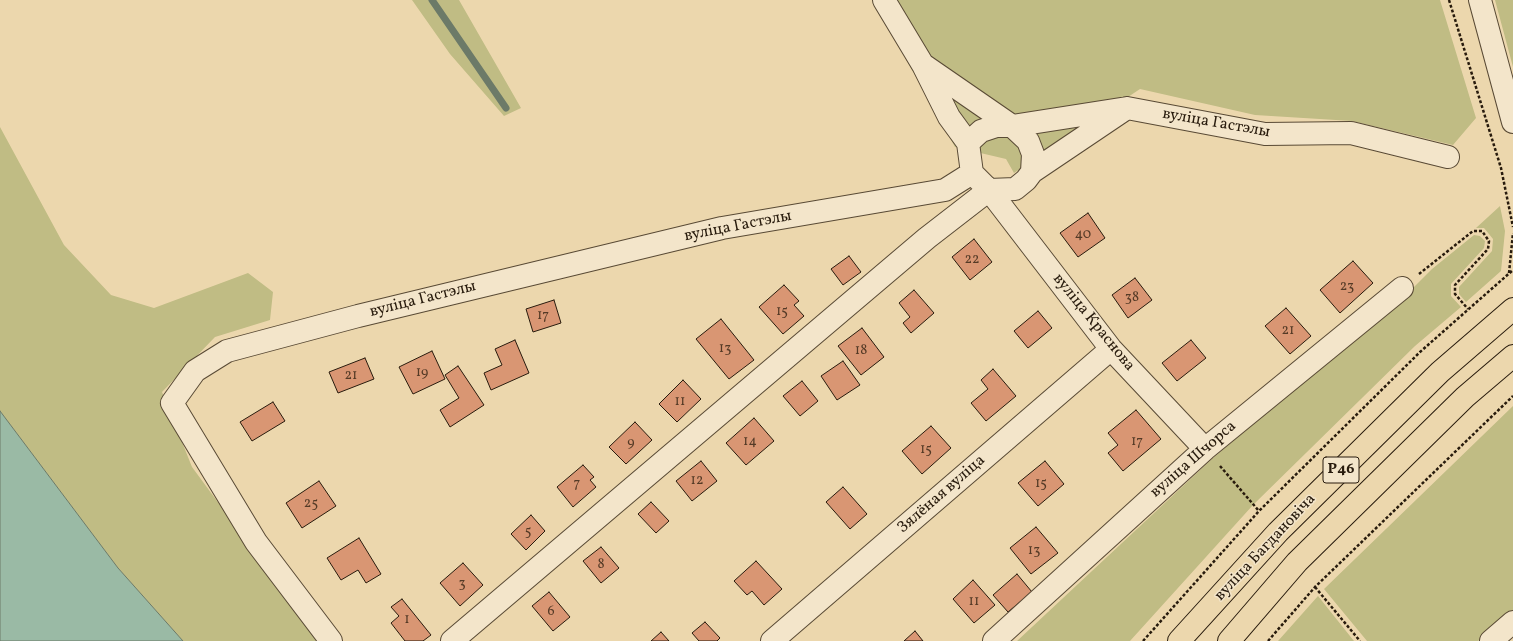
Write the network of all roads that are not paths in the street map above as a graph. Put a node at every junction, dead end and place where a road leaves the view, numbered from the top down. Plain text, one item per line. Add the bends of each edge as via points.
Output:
1 (884, 0) edge
2 (1480, 0) edge
3 (923, 65) junction
4 (1126, 108) junction
5 (1513, 122) edge
6 (1012, 126) junction
7 (968, 143) junction
8 (1448, 157) dead end
9 (1032, 172) junction
10 (972, 173) junction
11 (989, 190) junction
12 (1402, 288) dead end
13 (1511, 308) edge
14 (1111, 349) junction
15 (1513, 356) edge
16 (1205, 449) junction
17 (1513, 622) edge
18 (331, 641) edge
19 (452, 641) edge
20 (772, 641) edge
21 (994, 641) edge
22 (1179, 641) edge
23 (1229, 641) edge
24 (1491, 641) edge

1 - 3 street
2 - 5 street
3 - 6 street
3 - 7 street via 949,117
4 - 6 street, вуліца Гастэлы
4 - 8 street, вуліца Гастэлы via 1265,134 1351,133
4 - 9 street
6 - 7 street, вуліца Гастэлы via 996,126 981,131
6 - 9 street via 1028,141 1033,154
7 - 10 street
9 - 11 street via 1015,189
10 - 11 street
10 - 18 street, вуліца Гастэлы via 945,190 722,228 358,316 227,351 195,371 172,402 256,542
11 - 14 street, вуліца Краснова
11 - 19 street via 928,238
12 - 16 street, вуліца Шчорса
13 - 22 main road, вуліца Багдановіча / Р46 via 1440,372 1283,527
14 - 16 street, вуліца Краснова
14 - 20 street, Зялёная вуліца
15 - 23 main road, вуліца Багдановіча / Р46 via 1465,397 1298,562
16 - 21 street, вуліца Шчорса
17 - 24 street

